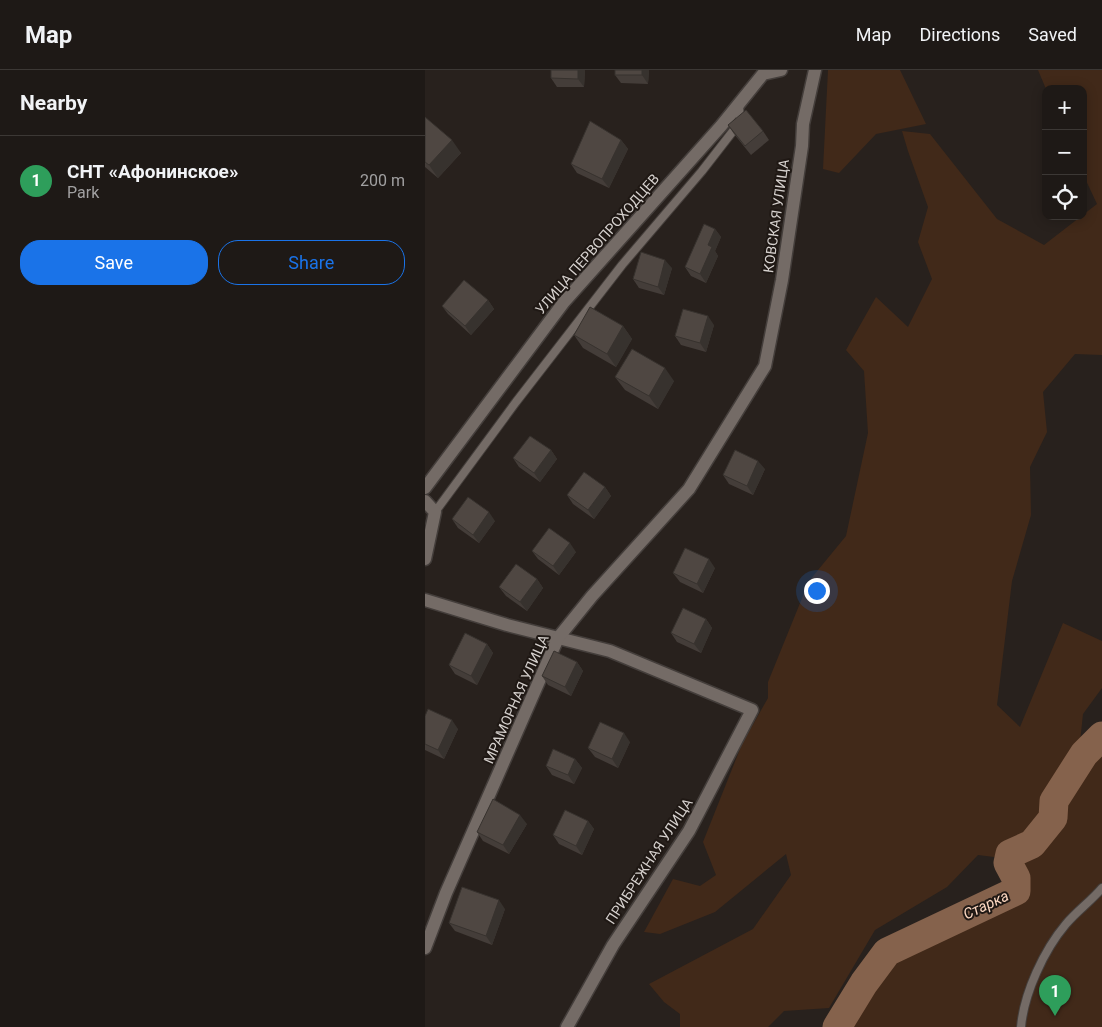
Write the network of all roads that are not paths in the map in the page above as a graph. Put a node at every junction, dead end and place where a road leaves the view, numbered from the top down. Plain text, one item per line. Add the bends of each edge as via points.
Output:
1 (781, 70) edge
2 (815, 70) edge
3 (739, 104) junction
4 (765, 366) joint
5 (425, 488) edge
6 (425, 501) edge
7 (435, 512) junction
8 (425, 559) edge
9 (425, 600) edge
10 (558, 638) junction
11 (1102, 888) edge
12 (425, 948) edge
13 (567, 1027) edge
14 (1021, 1027) edge

1 - 3 street, УЛИЦА ПЕРВОПРОХОДЦЕВ via 763,74
2 - 4 street, КОВСКАЯ УЛИЦА via 803,124 782,280
3 - 5 street, УЛИЦА ПЕРВОПРОХОДЦЕВ via 564,302
3 - 7 lane via 740,122 702,172 622,265
4 - 10 street, МРАМОРНАЯ УЛИЦА via 689,489
6 - 7 street
7 - 8 street
9 - 10 street
10 - 12 street, МРАМОРНАЯ УЛИЦА
10 - 13 street, ПРИБРЕЖНАЯ УЛИЦА via 610,650 752,710 689,831 613,945
11 - 14 lane via 1059,933 1026,997

